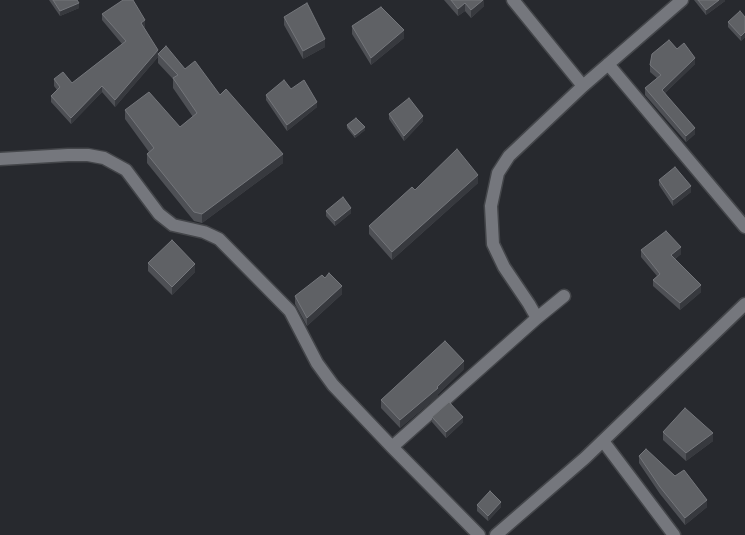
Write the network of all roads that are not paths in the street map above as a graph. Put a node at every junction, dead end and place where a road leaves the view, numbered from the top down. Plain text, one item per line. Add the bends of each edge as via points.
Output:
1 (514, 0) edge
2 (682, 0) edge
3 (608, 64) junction
4 (583, 86) junction
5 (0, 160) edge
6 (745, 227) edge
7 (564, 296) dead end
8 (745, 304) edge
9 (537, 318) junction
10 (602, 441) junction
11 (392, 447) junction
12 (479, 535) edge
13 (496, 535) edge
14 (674, 535) edge

1 - 4 street
2 - 3 street
3 - 4 street
3 - 6 street
4 - 9 street via 509,156 498,173 494,190 491,206 493,244
5 - 11 street via 88,155 104,158 126,170 159,214 173,225 219,239 290,311 317,363
7 - 9 street
8 - 10 street
9 - 11 street
10 - 13 street
10 - 14 street
11 - 12 street

